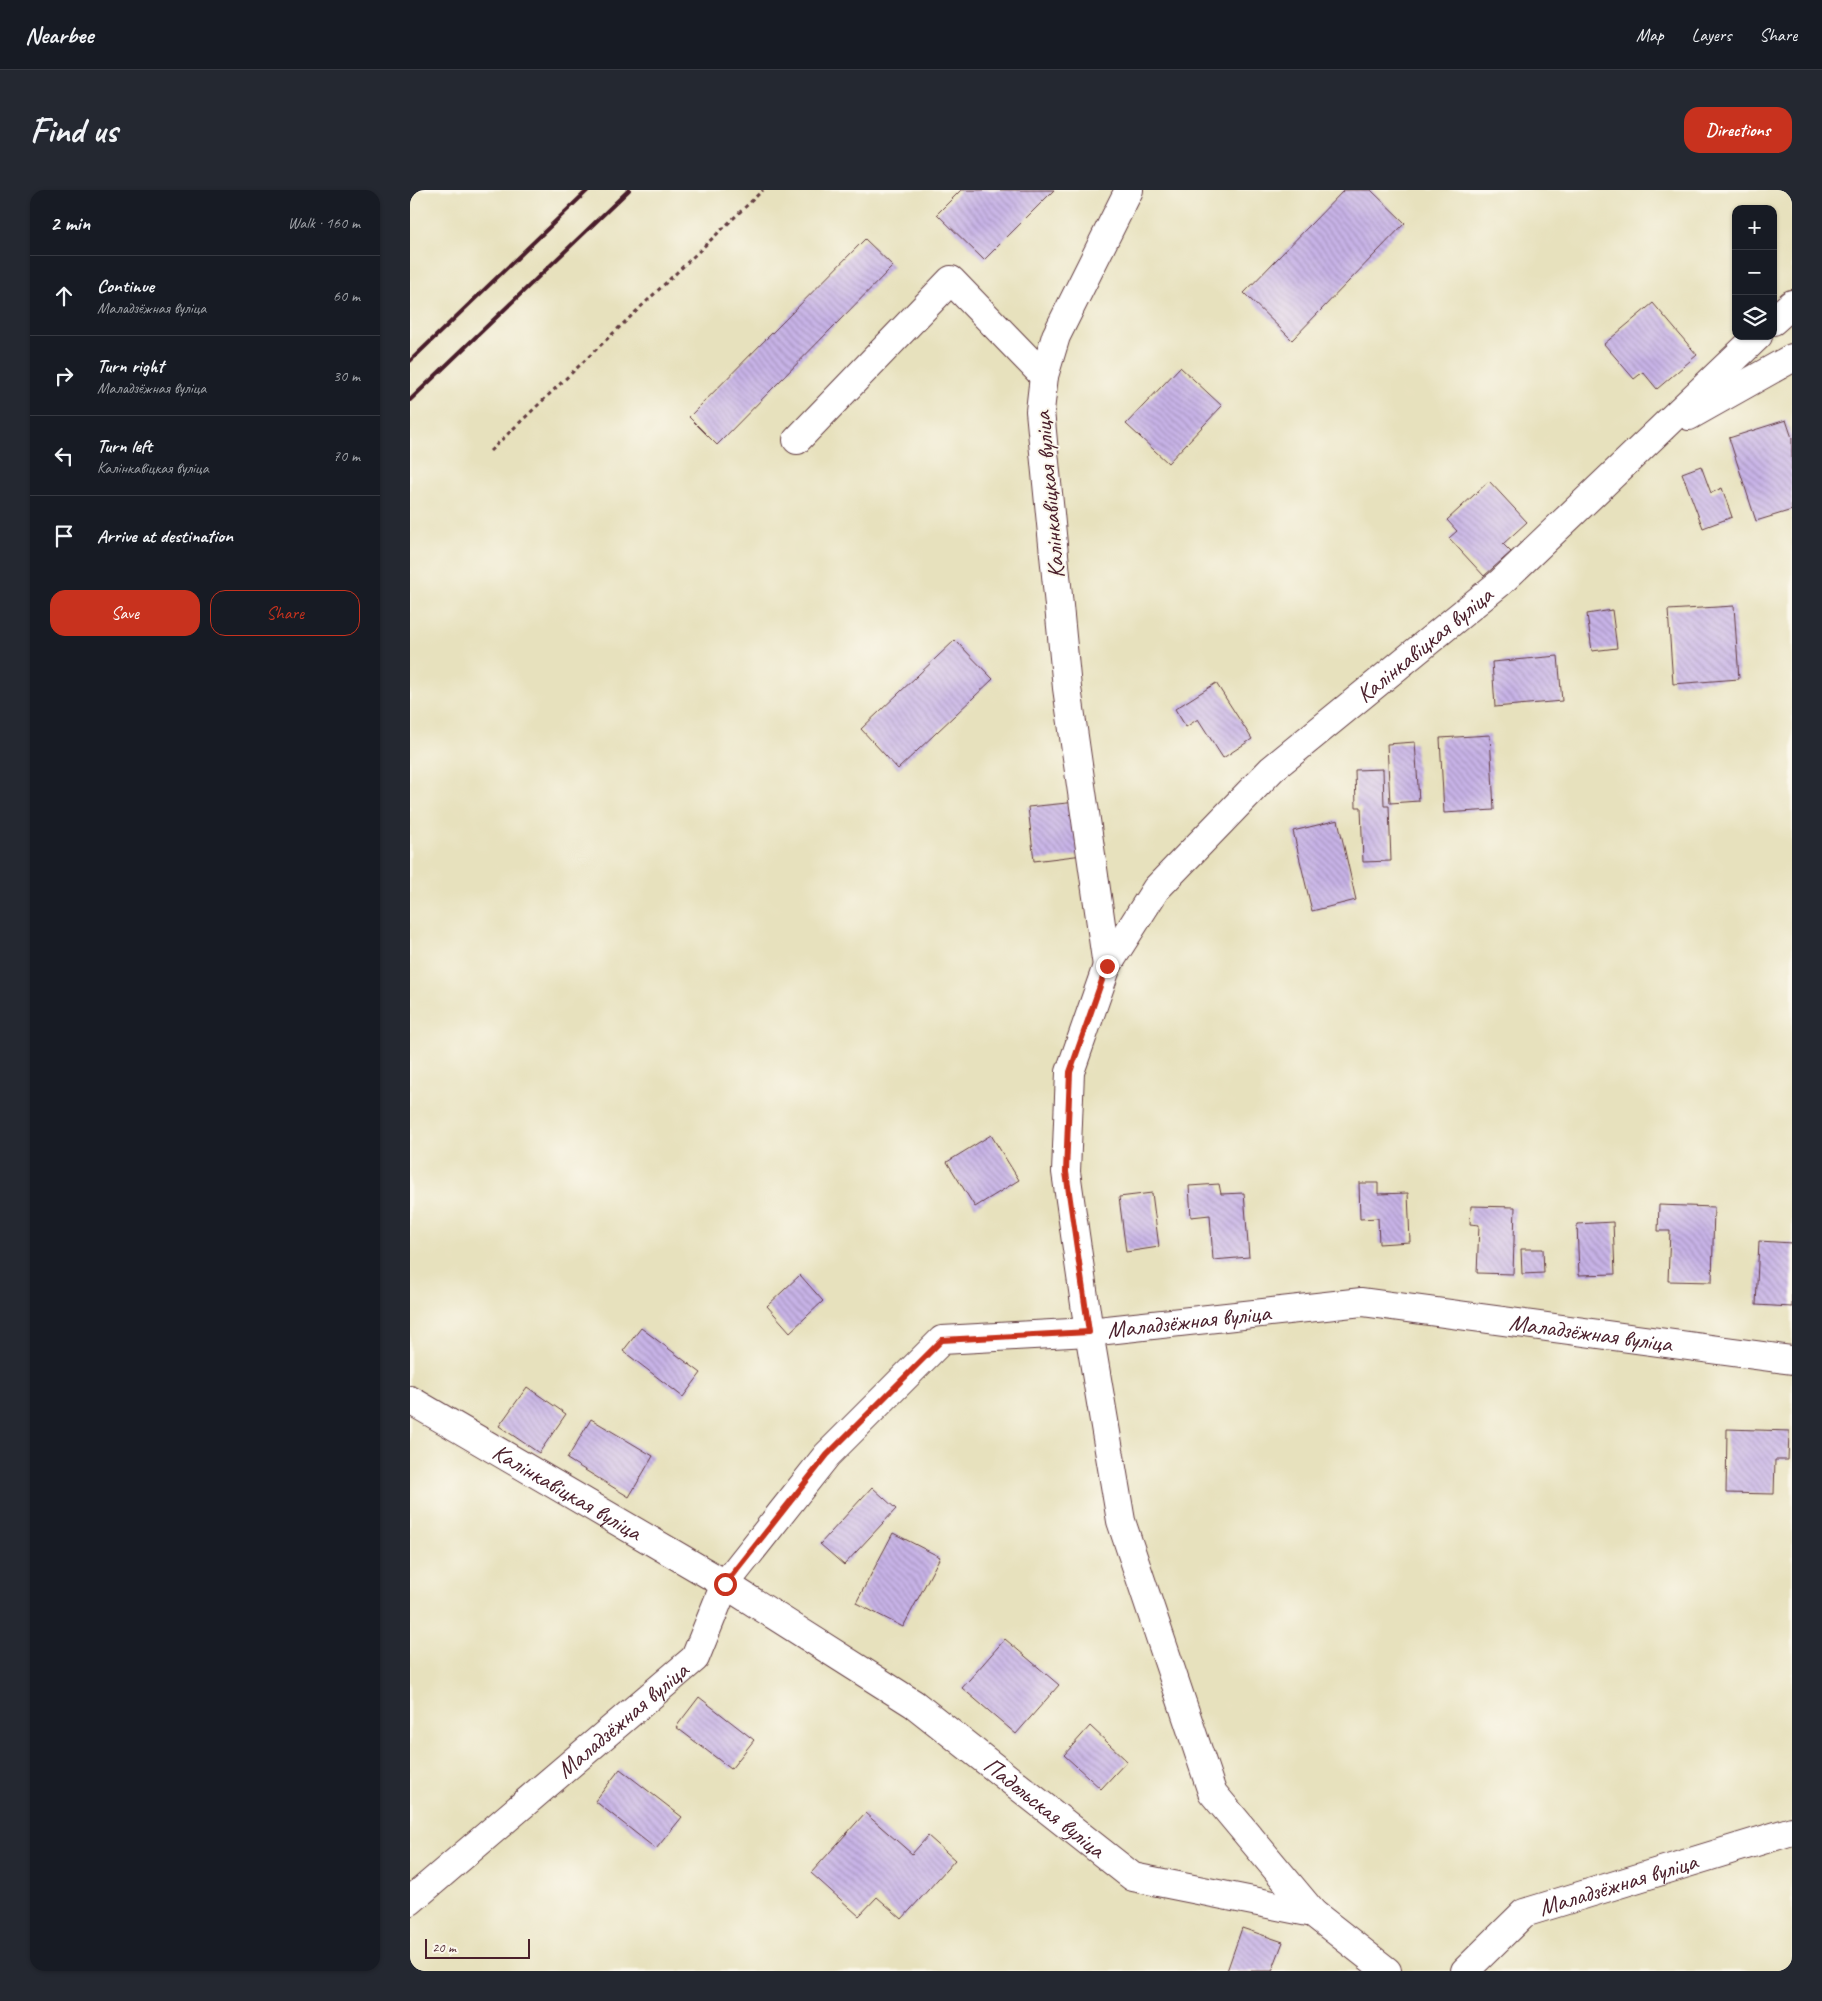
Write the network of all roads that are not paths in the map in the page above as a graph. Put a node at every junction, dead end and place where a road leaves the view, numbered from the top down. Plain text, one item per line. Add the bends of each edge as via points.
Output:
1 (1129, 190) edge
2 (1792, 304) edge
3 (1777, 318) edge
4 (1754, 340) edge
5 (1792, 358) edge
6 (1044, 376) junction
7 (1652, 437) junction
8 (796, 440) dead end
9 (1107, 966) junction
10 (1089, 1332) junction
11 (1792, 1360) edge
12 (410, 1400) edge
13 (725, 1584) junction
14 (1792, 1832) edge
15 (410, 1901) edge
16 (1313, 1913) junction
17 (1387, 1971) edge
18 (1465, 1971) edge

1 - 6 street, Калінкавіцкая вуліца via 1056,336
2 - 3 street
4 - 7 street, Калінкавіцкая вуліца
5 - 7 street
6 - 8 street via 951,280
6 - 9 street, Калінкавіцкая вуліца via 1040,410 1067,688
7 - 9 street, Калінкавіцкая вуліца via 1501,582 1272,769 1156,890
9 - 10 street, Калінкавіцкая вуліца via 1070,1072 1066,1172
10 - 11 street, Маладзёжная вуліца via 1362,1302
10 - 13 street, Маладзёжная вуліца via 942,1340 827,1455
10 - 16 street, Калінкавіцкая вуліца via 1121,1522 1212,1792
12 - 13 street, Калінкавіцкая вуліца
13 - 15 street, Маладзёжная вуліца via 695,1658
13 - 16 street, Падольская вуліца via 914,1704 1133,1877
14 - 18 street, Маладзёжная вуліца via 1524,1912
16 - 17 street, Падольская вуліца

